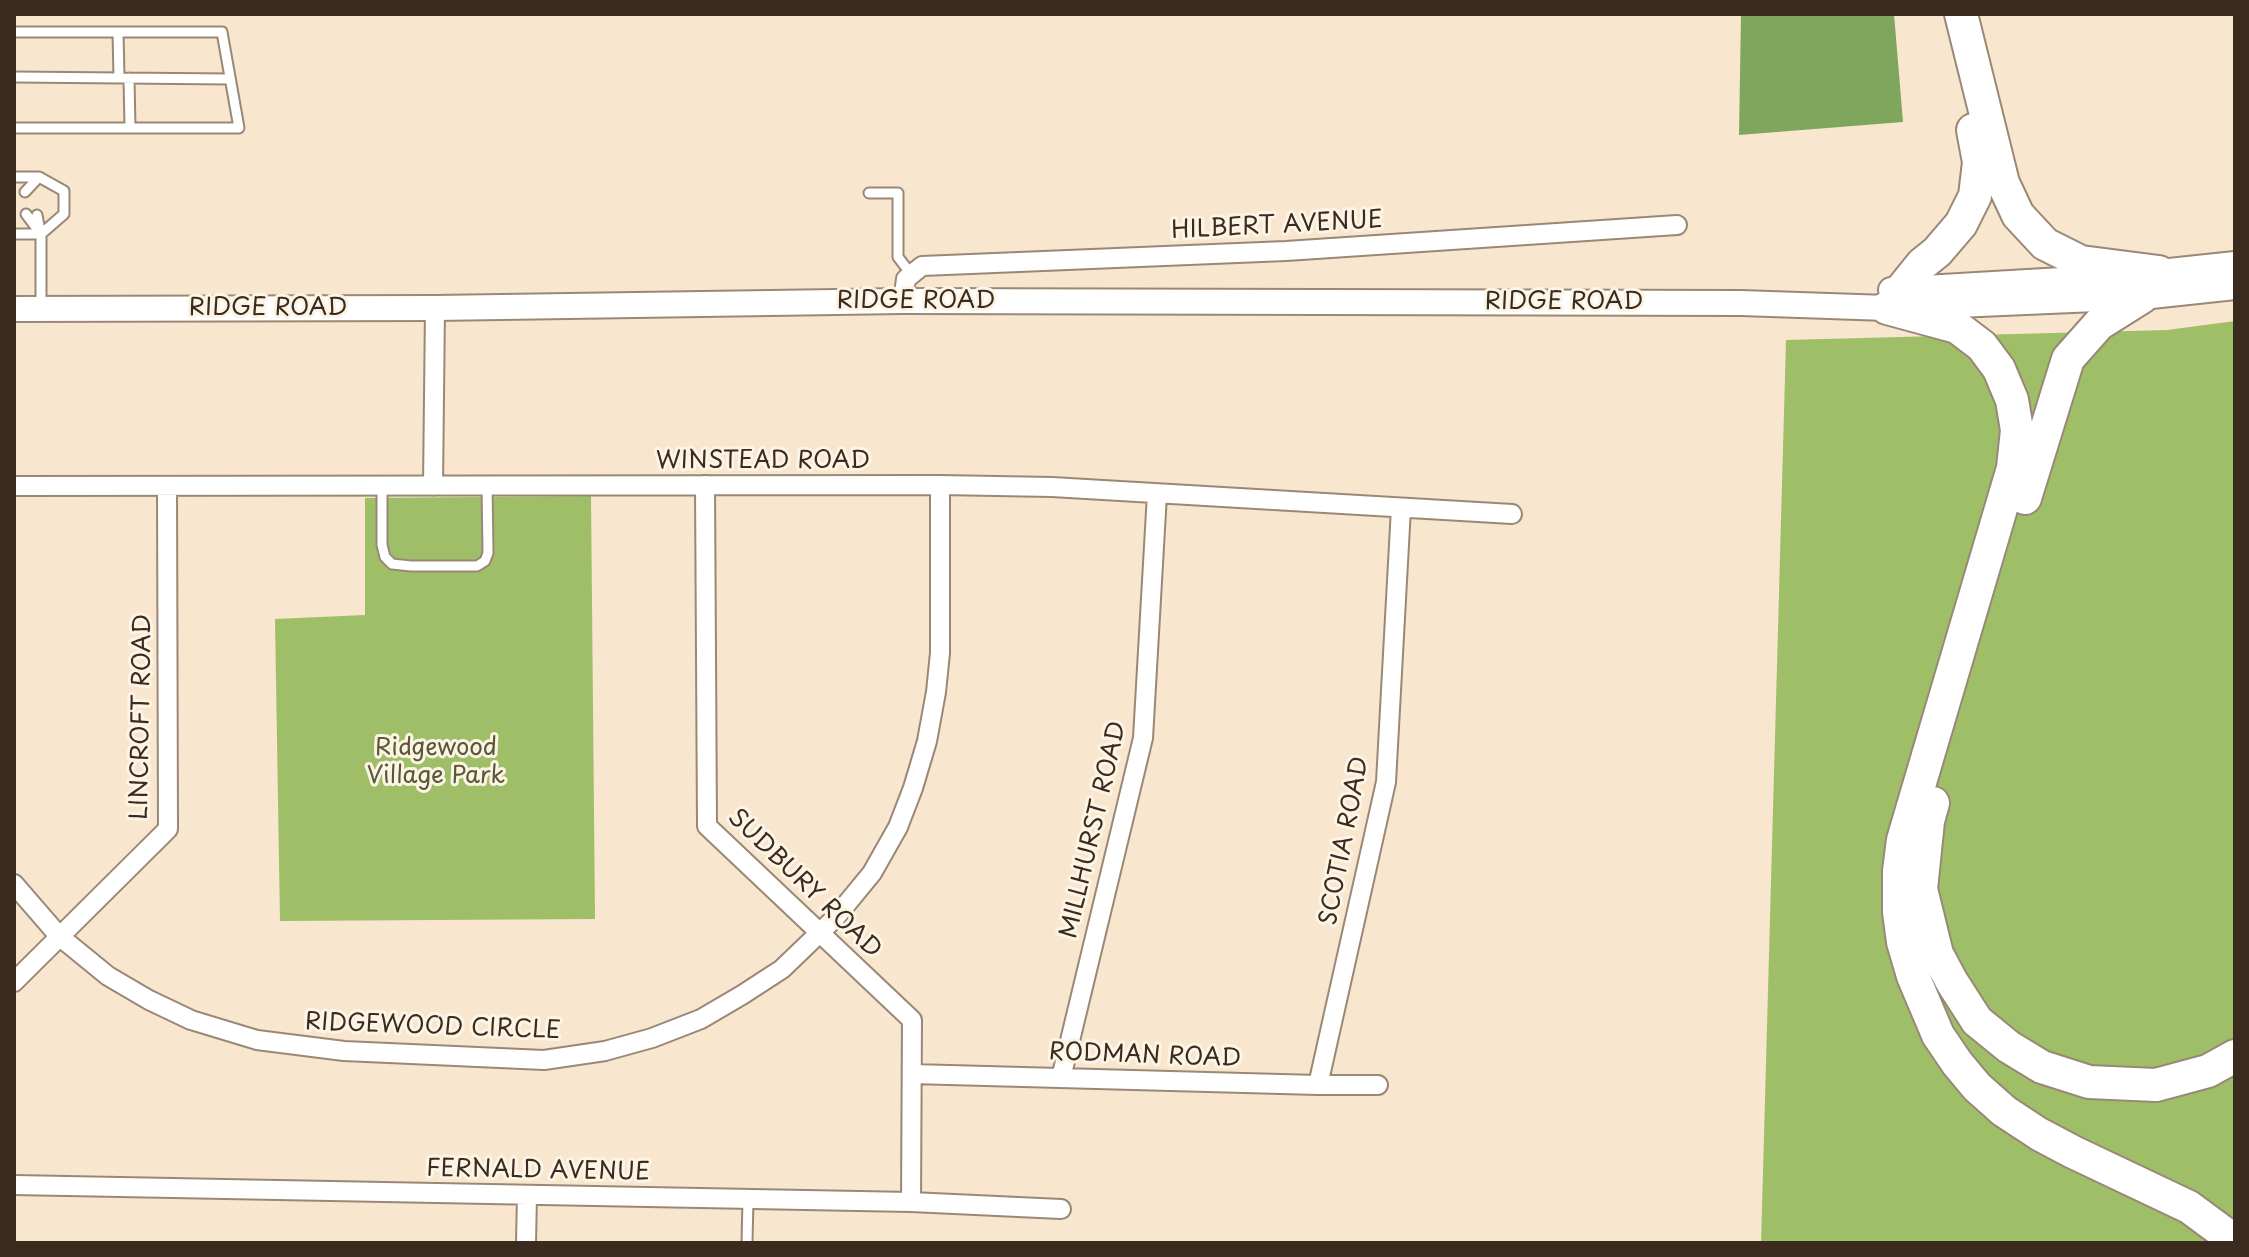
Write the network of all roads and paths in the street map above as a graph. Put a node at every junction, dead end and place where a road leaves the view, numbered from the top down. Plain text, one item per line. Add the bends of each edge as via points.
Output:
1 (1947, 14) edge
2 (1961, 14) edge
3 (14, 32) edge
4 (118, 32) junction
5 (14, 77) edge
6 (124, 78) junction
7 (230, 79) junction
8 (14, 128) edge
9 (130, 128) junction
10 (14, 177) edge
11 (39, 177) junction
12 (25, 192) dead end
13 (37, 192) dead end
14 (50, 192) dead end
15 (869, 193) dead end
16 (31, 214) dead end
17 (51, 214) dead end
18 (1677, 225) dead end
19 (14, 234) edge
20 (41, 234) junction
21 (2235, 264) edge
22 (911, 274) junction
23 (2150, 284) junction
24 (2235, 287) edge
25 (1894, 299) junction
26 (903, 301) junction
27 (435, 308) junction
28 (14, 309) edge
29 (41, 309) junction
30 (705, 485) junction
31 (940, 485) junction
32 (14, 486) edge
33 (167, 486) junction
34 (382, 486) junction
35 (433, 486) junction
36 (487, 486) junction
37 (1157, 494) junction
38 (1401, 508) junction
39 (1512, 514) dead end
40 (14, 884) edge
41 (819, 934) junction
42 (59, 936) junction
43 (14, 982) edge
44 (2235, 1056) edge
45 (912, 1074) junction
46 (1061, 1078) junction
47 (1318, 1085) junction
48 (1378, 1085) dead end
49 (14, 1185) edge
50 (527, 1195) junction
51 (748, 1199) junction
52 (911, 1202) junction
53 (1061, 1209) dead end
54 (2235, 1241) edge
55 (526, 1243) edge
56 (747, 1243) edge

1 - 25 highway via 1979,162 1975,196 1961,224
2 - 23 highway via 2003,183 2018,215 2045,244 2081,262
3 - 4 lane
4 - 6 lane
4 - 7 lane via 222,32
5 - 6 lane
6 - 7 lane
6 - 9 lane
7 - 9 lane via 239,128
8 - 9 lane
10 - 11 lane
11 - 12 lane
11 - 13 lane
11 - 14 lane
11 - 20 lane via 64,191 64,214
15 - 22 lane via 898,193 898,257
16 - 20 lane
17 - 20 lane
18 - 22 street, HILBERT AVENUE via 1286,251 922,266
19 - 20 lane
20 - 29 lane
21 - 23 street, RIDGE ROAD
22 - 26 street
23 - 24 street, RIDGE ROAD
23 - 25 street, RIDGE ROAD
23 - 44 highway via 2099,324 2068,359 1928,821 1921,889 1937,954 1977,1021 2042,1067 2089,1082 2156,1085 2208,1071
25 - 26 street, RIDGE ROAD via 1817,304
25 - 54 highway via 1957,327 1982,346 2012,400 2017,430 2013,468 1903,840 1899,912 1913,976 1938,1035 1977,1087 2004,1111 2073,1152 2189,1207
26 - 27 street, RIDGE ROAD
27 - 29 street, RIDGE ROAD
27 - 35 street
28 - 29 street, RIDGE ROAD
30 - 31 street, WINSTEAD ROAD
30 - 36 street, WINSTEAD ROAD
30 - 41 street, SUDBURY ROAD via 707,826
31 - 37 street, WINSTEAD ROAD
31 - 41 street, RIDGEWOOD CIRCLE via 940,653 927,741 883,855
32 - 33 street, WINSTEAD ROAD
33 - 34 street, WINSTEAD ROAD
33 - 42 street, LINCROFT ROAD via 168,829
34 - 35 street, WINSTEAD ROAD
34 - 36 lane via 385,557 392,564 411,566 477,566 485,561
35 - 36 street, WINSTEAD ROAD
37 - 38 street, WINSTEAD ROAD
37 - 46 street, MILLHURST ROAD via 1143,738
38 - 39 street, WINSTEAD ROAD
38 - 47 street, SCOTIA ROAD via 1386,782
40 - 42 street, RIDGEWOOD CIRCLE
41 - 42 street, RIDGEWOOD CIRCLE via 782,969 701,1019 605,1051 544,1060 344,1051 257,1040 191,1020 149,1000 108,976
41 - 45 street, SUDBURY ROAD via 912,1020
42 - 43 street, LINCROFT ROAD
45 - 46 street, RODMAN ROAD
45 - 52 street, SUDBURY ROAD
46 - 47 street, RODMAN ROAD
47 - 48 street, RODMAN ROAD
49 - 50 street, FERNALD AVENUE
50 - 51 street, FERNALD AVENUE
50 - 55 street
51 - 52 street, FERNALD AVENUE
51 - 56 lane
52 - 53 street, FERNALD AVENUE

